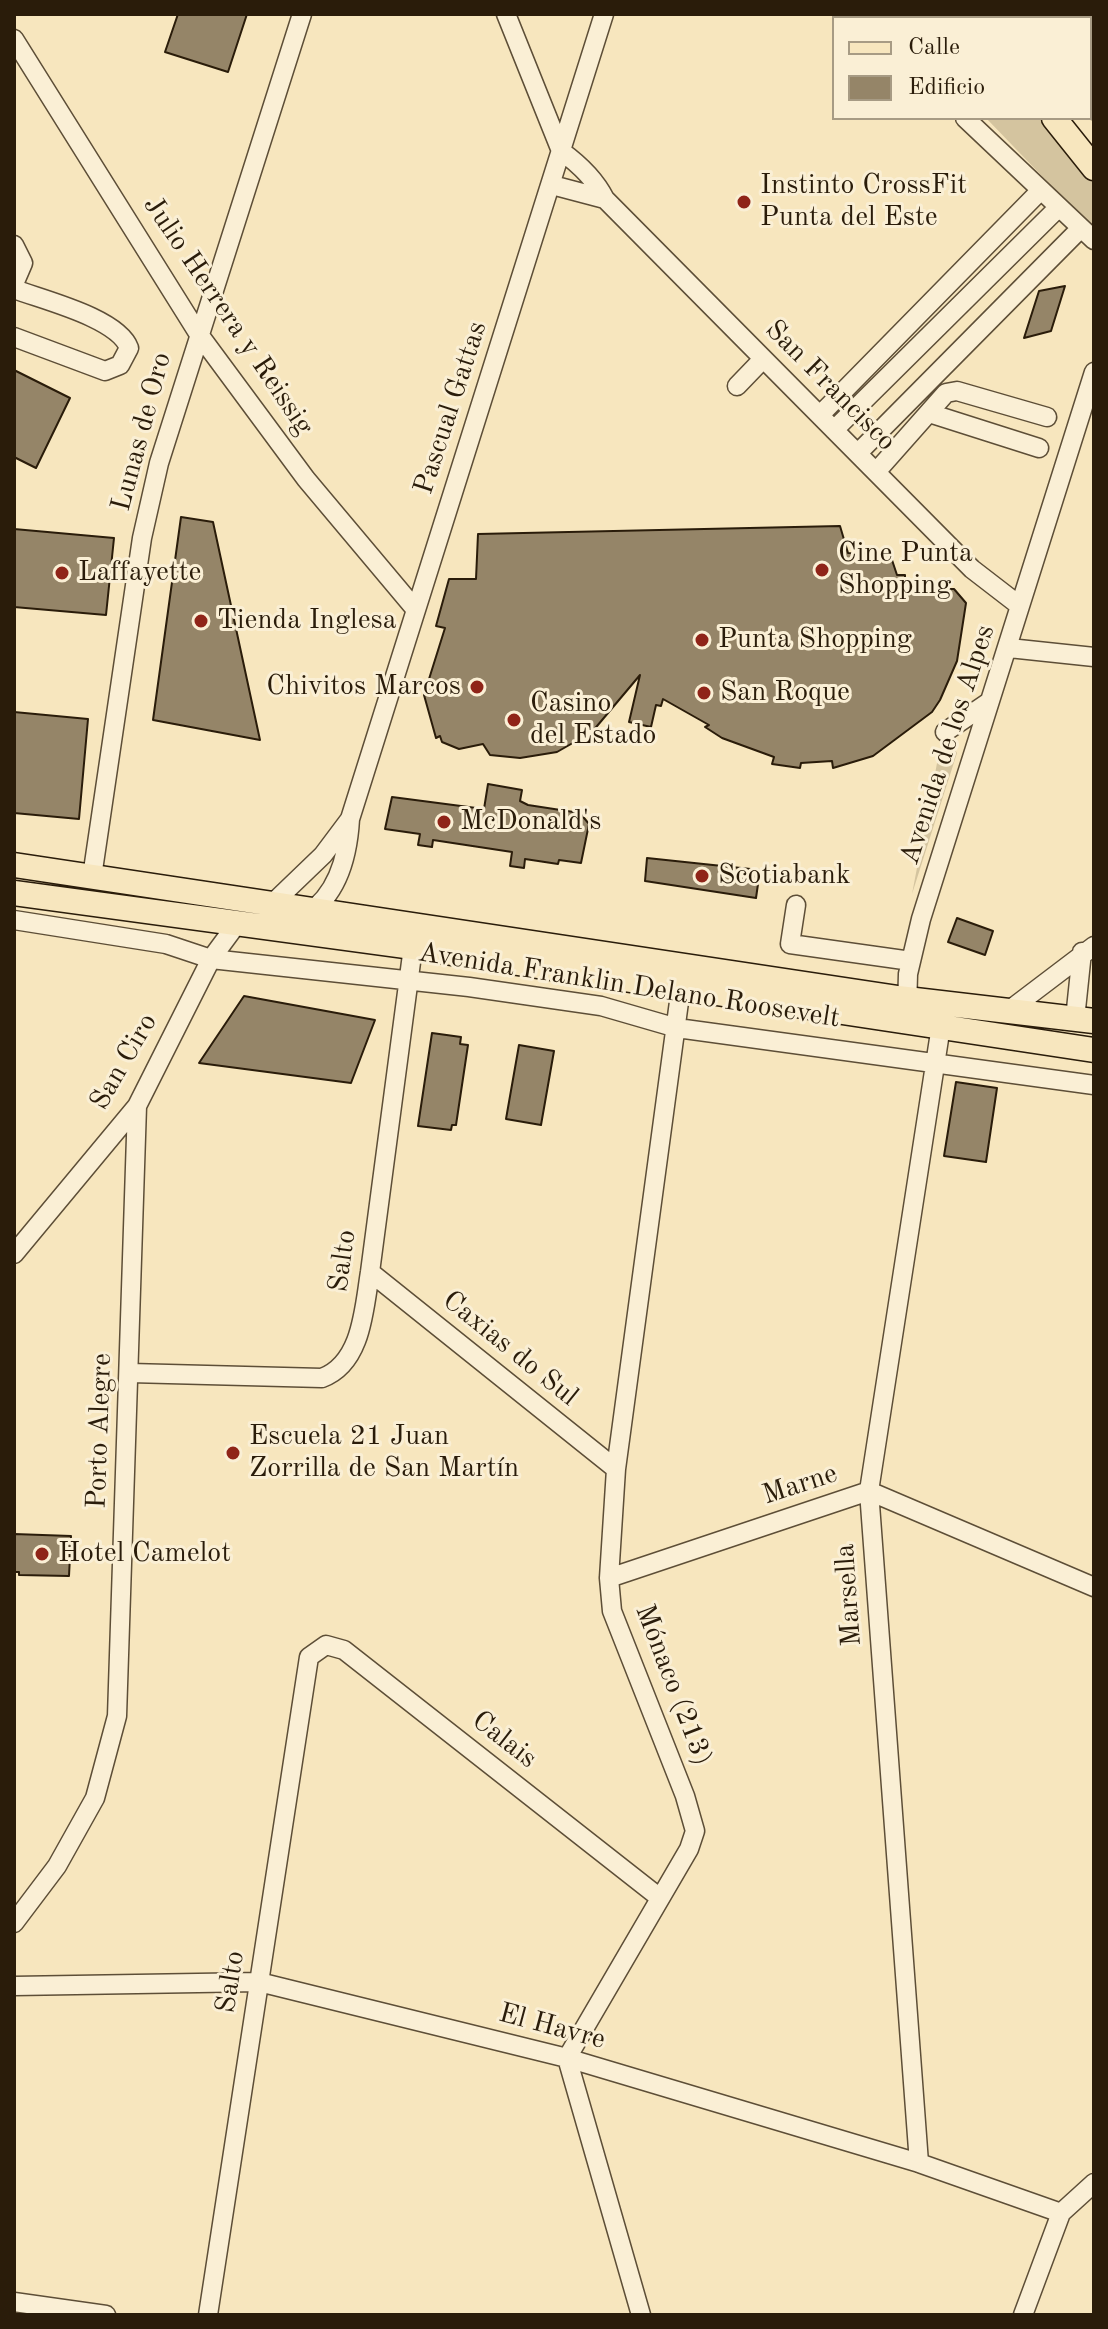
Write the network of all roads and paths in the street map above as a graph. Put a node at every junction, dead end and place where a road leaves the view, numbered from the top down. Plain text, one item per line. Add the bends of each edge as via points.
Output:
1 (302, 14) edge
2 (506, 14) edge
3 (604, 14) edge
4 (14, 39) edge
5 (967, 120) edge
6 (1056, 120) edge
7 (561, 151) junction
8 (1094, 168) edge
9 (552, 185) junction
10 (1041, 190) junction
11 (605, 199) junction
12 (1059, 207) junction
13 (1088, 234) edge
14 (14, 245) edge
15 (14, 286) edge
16 (198, 333) junction
17 (14, 337) edge
18 (763, 359) junction
19 (1094, 372) edge
20 (737, 386) dead end
21 (929, 413) junction
22 (820, 415) junction
23 (1047, 417) dead end
24 (834, 430) junction
25 (1039, 448) dead end
26 (858, 453) junction
27 (876, 472) junction
28 (1020, 606) junction
29 (416, 610) junction
30 (1009, 648) junction
31 (1094, 657) edge
32 (991, 699) junction
33 (975, 746) junction
34 (350, 819) junction
35 (14, 865) edge
36 (92, 877) junction
37 (14, 893) edge
38 (272, 904) junction
39 (796, 905) dead end
40 (313, 910) junction
41 (14, 920) edge
42 (207, 920) junction
43 (236, 925) junction
44 (413, 947) junction
45 (1088, 949) edge
46 (211, 959) junction
47 (911, 961) junction
48 (409, 983) junction
49 (1087, 986) edge
50 (681, 987) junction
51 (907, 1009) junction
52 (1007, 1012) junction
53 (1085, 1020) edge
54 (941, 1026) junction
55 (677, 1028) junction
56 (1094, 1050) edge
57 (936, 1061) junction
58 (1094, 1085) edge
59 (137, 1106) junction
60 (14, 1254) edge
61 (370, 1272) junction
62 (130, 1373) junction
63 (616, 1469) junction
64 (869, 1491) junction
65 (609, 1578) junction
66 (1094, 1587) edge
67 (309, 1657) joint
68 (660, 1898) junction
69 (14, 1923) edge
70 (259, 1982) junction
71 (14, 1986) edge
72 (567, 2058) junction
73 (919, 2163) junction
74 (1094, 2183) edge
75 (1061, 2213) junction
76 (14, 2302) edge
77 (106, 2315) edge
78 (208, 2315) edge
79 (641, 2315) edge
80 (1023, 2315) edge

1 - 16 street, Lunas de Oro
2 - 7 street, San Francisco
3 - 7 street, Pascual Gattas
4 - 16 street, Julio Herrera y Reissig
5 - 10 street
6 - 8 main road
7 - 9 street, Pascual Gattas
7 - 11 street, San Francisco via 599,186
9 - 11 street
9 - 29 street, Pascual Gattas
10 - 12 street
10 - 22 street
11 - 18 street, San Francisco
12 - 13 street
12 - 24 street
13 - 26 street
14 - 15 street via 23,263
15 - 17 street via 98,320 129,348 120,365 105,371
16 - 29 street, Julio Herrera y Reissig via 306,479
16 - 36 street, Lunas de Oro via 142,538
18 - 20 street
18 - 22 street, San Francisco
19 - 28 street, Avenida de los Alpes
21 - 23 street via 946,393 957,391
21 - 25 street
21 - 27 street
22 - 24 street, San Francisco
24 - 26 street, San Francisco
26 - 27 street, San Francisco
27 - 28 street, San Francisco via 972,569
28 - 30 street, Avenida de los Alpes
29 - 34 street, Pascual Gattas
30 - 31 street
30 - 32 street, Avenida de los Alpes
32 - 33 street, Avenida de los Alpes
32 - 33 street via 945,732 962,734
33 - 47 street, Avenida de los Alpes
34 - 38 street, Pascual Gattas via 323,855
34 - 40 street, Pascual Gattas via 339,872 331,891
35 - 36 main road, Avenida Franklin Delano Roosevelt
36 - 38 main road, Avenida Franklin Delano Roosevelt
37 - 42 main road, Avenida Franklin Delano Roosevelt
38 - 40 main road, Avenida Franklin Delano Roosevelt
39 - 47 street via 790,944
40 - 42 street via 288,922 229,915
40 - 51 main road, Avenida Franklin Delano Roosevelt
41 - 46 street, Avenida Franklin Delano Roosevelt via 166,944
42 - 43 main road, Avenida Franklin Delano Roosevelt
43 - 44 main road, Avenida Franklin Delano Roosevelt
43 - 46 street, San Ciro
44 - 48 street, Salto
44 - 50 main road, Avenida Franklin Delano Roosevelt
45 - 49 street
45 - 52 street
46 - 48 street, Avenida Franklin Delano Roosevelt
46 - 59 street, San Ciro
47 - 51 street, Avenida de los Alpes
48 - 55 street, Avenida Franklin Delano Roosevelt via 601,1006
48 - 61 street, Salto
49 - 53 street
50 - 51 main road, Avenida Franklin Delano Roosevelt
50 - 55 street, Mónaco (213)
51 - 52 main road, Avenida Franklin Delano Roosevelt
51 - 54 main road, Avenida Franklin Delano Roosevelt
52 - 53 main road, Avenida Franklin Delano Roosevelt
54 - 56 main road, Avenida Franklin Delano Roosevelt
54 - 57 street, Marsella
55 - 57 street, Avenida Franklin Delano Roosevelt
55 - 63 street, Mónaco (213)
57 - 58 street, Avenida Franklin Delano Roosevelt
57 - 64 street, Marsella
59 - 60 street, San Ciro
59 - 62 street, Porto Alegre
61 - 62 street, Salto via 351,1353 337,1373 322,1378
61 - 63 street, Caxias do Sul
62 - 69 street, Porto Alegre via 117,1716 95,1798 57,1866
63 - 65 street, Mónaco (213)
64 - 65 street, Marne
64 - 66 street, Marne
64 - 73 street, Marsella
65 - 68 street, Mónaco (213) via 612,1611 695,1831
67 - 68 street, Calais via 326,1645 344,1650
67 - 70 street, Salto
68 - 72 street, Mónaco (213)
70 - 71 street, El Havre
70 - 72 street, El Havre
70 - 78 street, Salto
72 - 73 street, El Havre
72 - 79 street
73 - 75 street, El Havre
74 - 75 street
75 - 80 street
76 - 77 street

